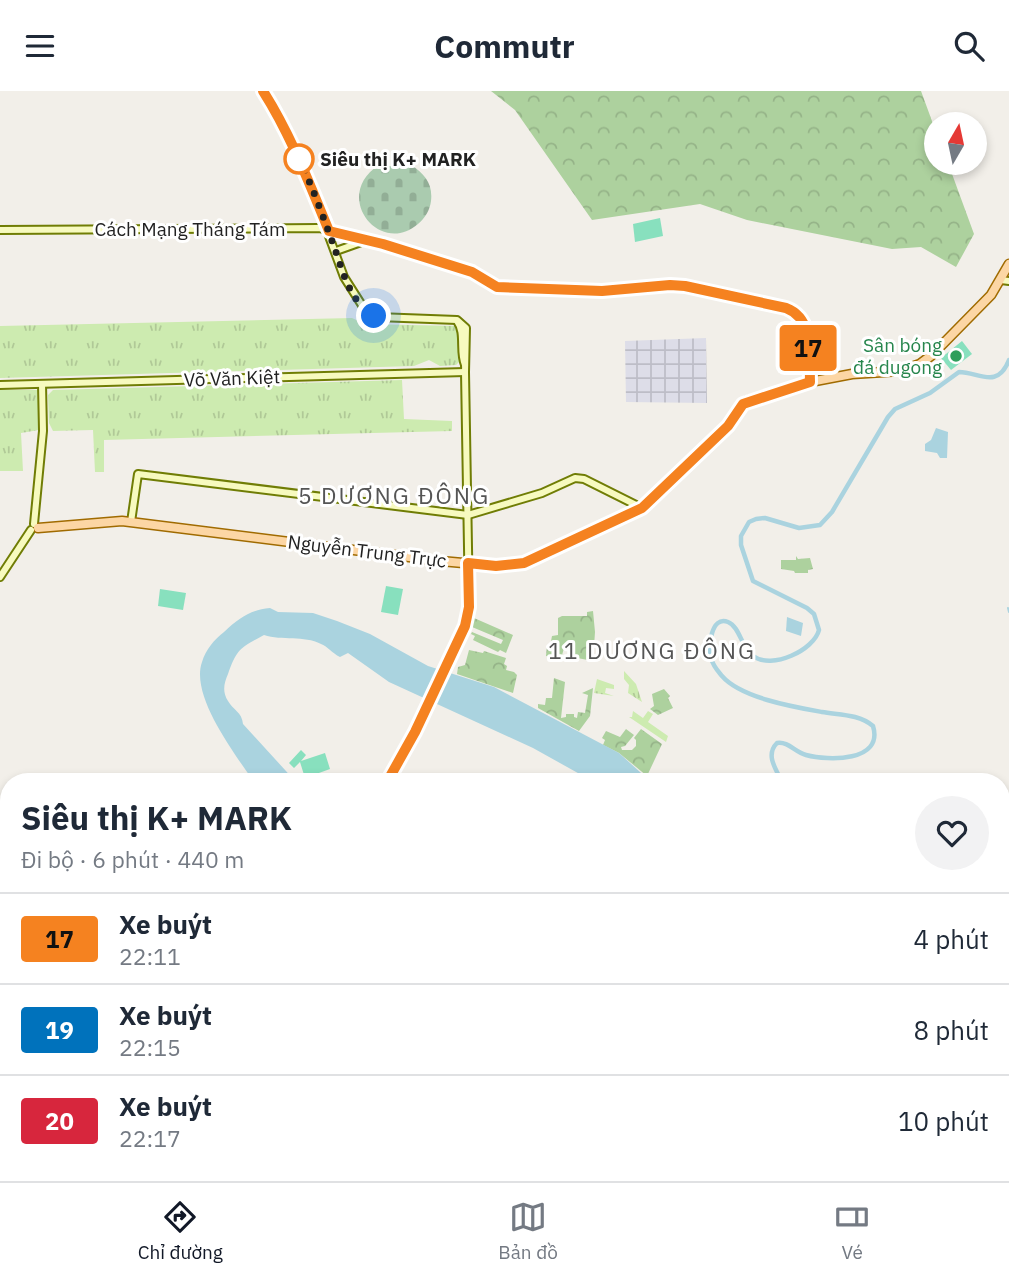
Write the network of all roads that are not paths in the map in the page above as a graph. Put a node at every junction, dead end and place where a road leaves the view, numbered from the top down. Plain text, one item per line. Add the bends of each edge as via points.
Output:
1 (263, 91) edge
2 (0, 230) edge
3 (329, 231) junction
4 (368, 240) junction
5 (336, 251) junction
6 (1009, 264) edge
7 (1005, 281) edge
8 (465, 368) junction
9 (810, 382) junction
10 (42, 384) junction
11 (0, 385) edge
12 (642, 508) junction
13 (468, 515) junction
14 (131, 522) junction
15 (34, 527) junction
16 (468, 563) junction
17 (0, 577) edge
18 (392, 773) edge

1 - 3 street via 303,166
2 - 3 street, Cách Mạng Tháng Tám
3 - 4 street, Cách Mạng Tháng Tám
3 - 5 street
4 - 5 street
4 - 9 street, Cách Mạng Tháng Tám via 472,272 497,287 602,291 685,286 786,308 804,321
5 - 8 street via 348,285 369,314 452,319 461,325
6 - 7 main road, Nguyễn Trung Trực
7 - 9 main road, Nguyễn Trung Trực via 920,364 900,371
8 - 10 street, Võ Văn Kiệt
8 - 13 street
9 - 12 main road, Nguyễn Trung Trực via 743,404 728,426
10 - 11 street, Võ Văn Kiệt
10 - 15 street via 43,431
12 - 13 street via 589,480 575,478
12 - 16 main road, Nguyễn Trung Trực via 524,563
13 - 14 street via 138,474
13 - 16 street
14 - 15 main road, Nguyễn Trung Trực
14 - 16 main road, Nguyễn Trung Trực
15 - 17 street
16 - 18 street via 466,621

